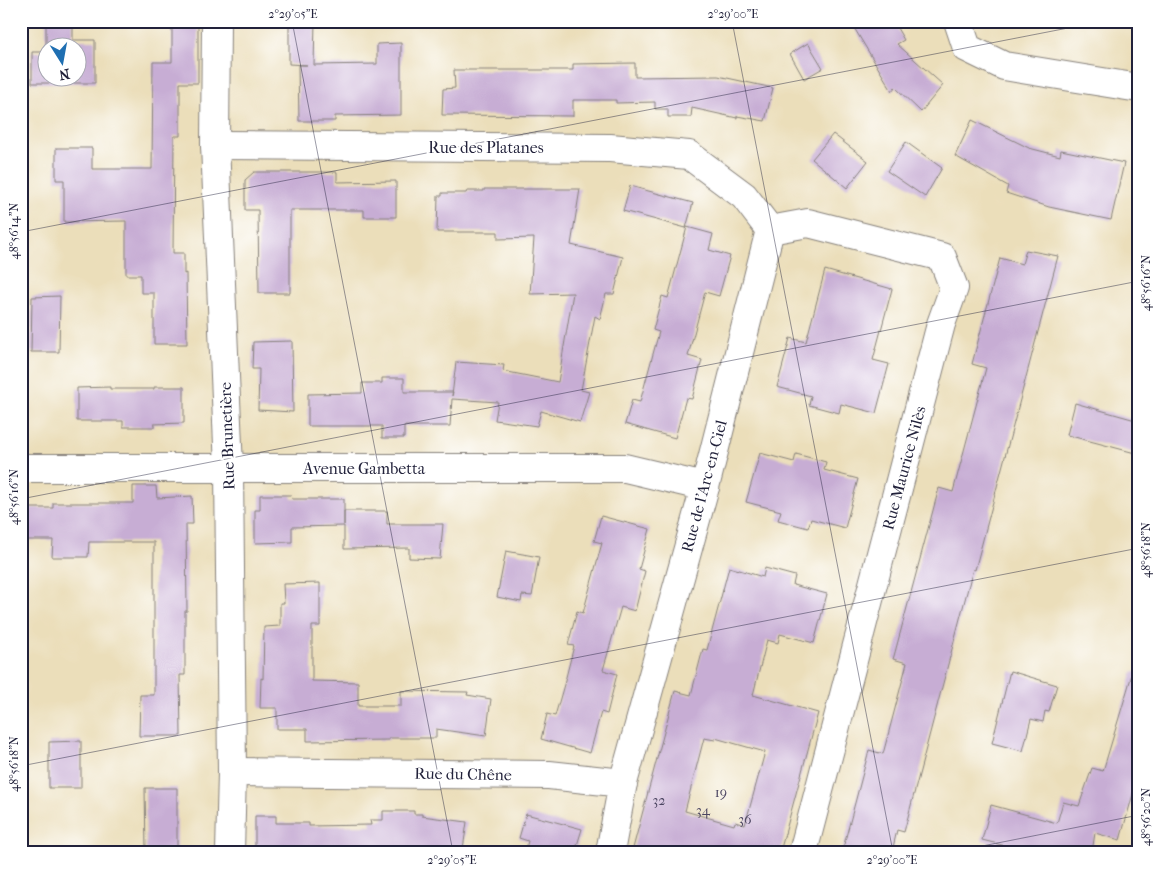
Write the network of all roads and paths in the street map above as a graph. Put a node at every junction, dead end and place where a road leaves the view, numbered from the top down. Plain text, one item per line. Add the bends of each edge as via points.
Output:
1 (216, 21) edge
2 (958, 21) edge
3 (1139, 88) edge
4 (215, 145) junction
5 (770, 230) junction
6 (21, 468) edge
7 (229, 468) junction
8 (705, 488) junction
9 (232, 772) junction
10 (623, 782) junction
11 (230, 852) edge
12 (610, 852) edge
13 (803, 852) edge

1 - 4 street, Rue Brunetière
2 - 3 street via 967,48 1004,66
4 - 5 street, Rue des Platanes via 610,148 689,155 744,196
4 - 7 street, Rue Brunetière
5 - 8 street, Rue de l'Arc-en-Ciel
5 - 13 street, Rue Maurice Nilès via 808,223 942,257 954,288 941,324
6 - 7 street, Avenue Gambetta
7 - 8 street, Avenue Gambetta via 625,468
7 - 9 street, Rue Brunetière
8 - 10 street, Rue de l'Arc-en-Ciel
9 - 10 street, Rue du Chêne via 550,775
9 - 11 street, Rue Brunetière
10 - 12 street

